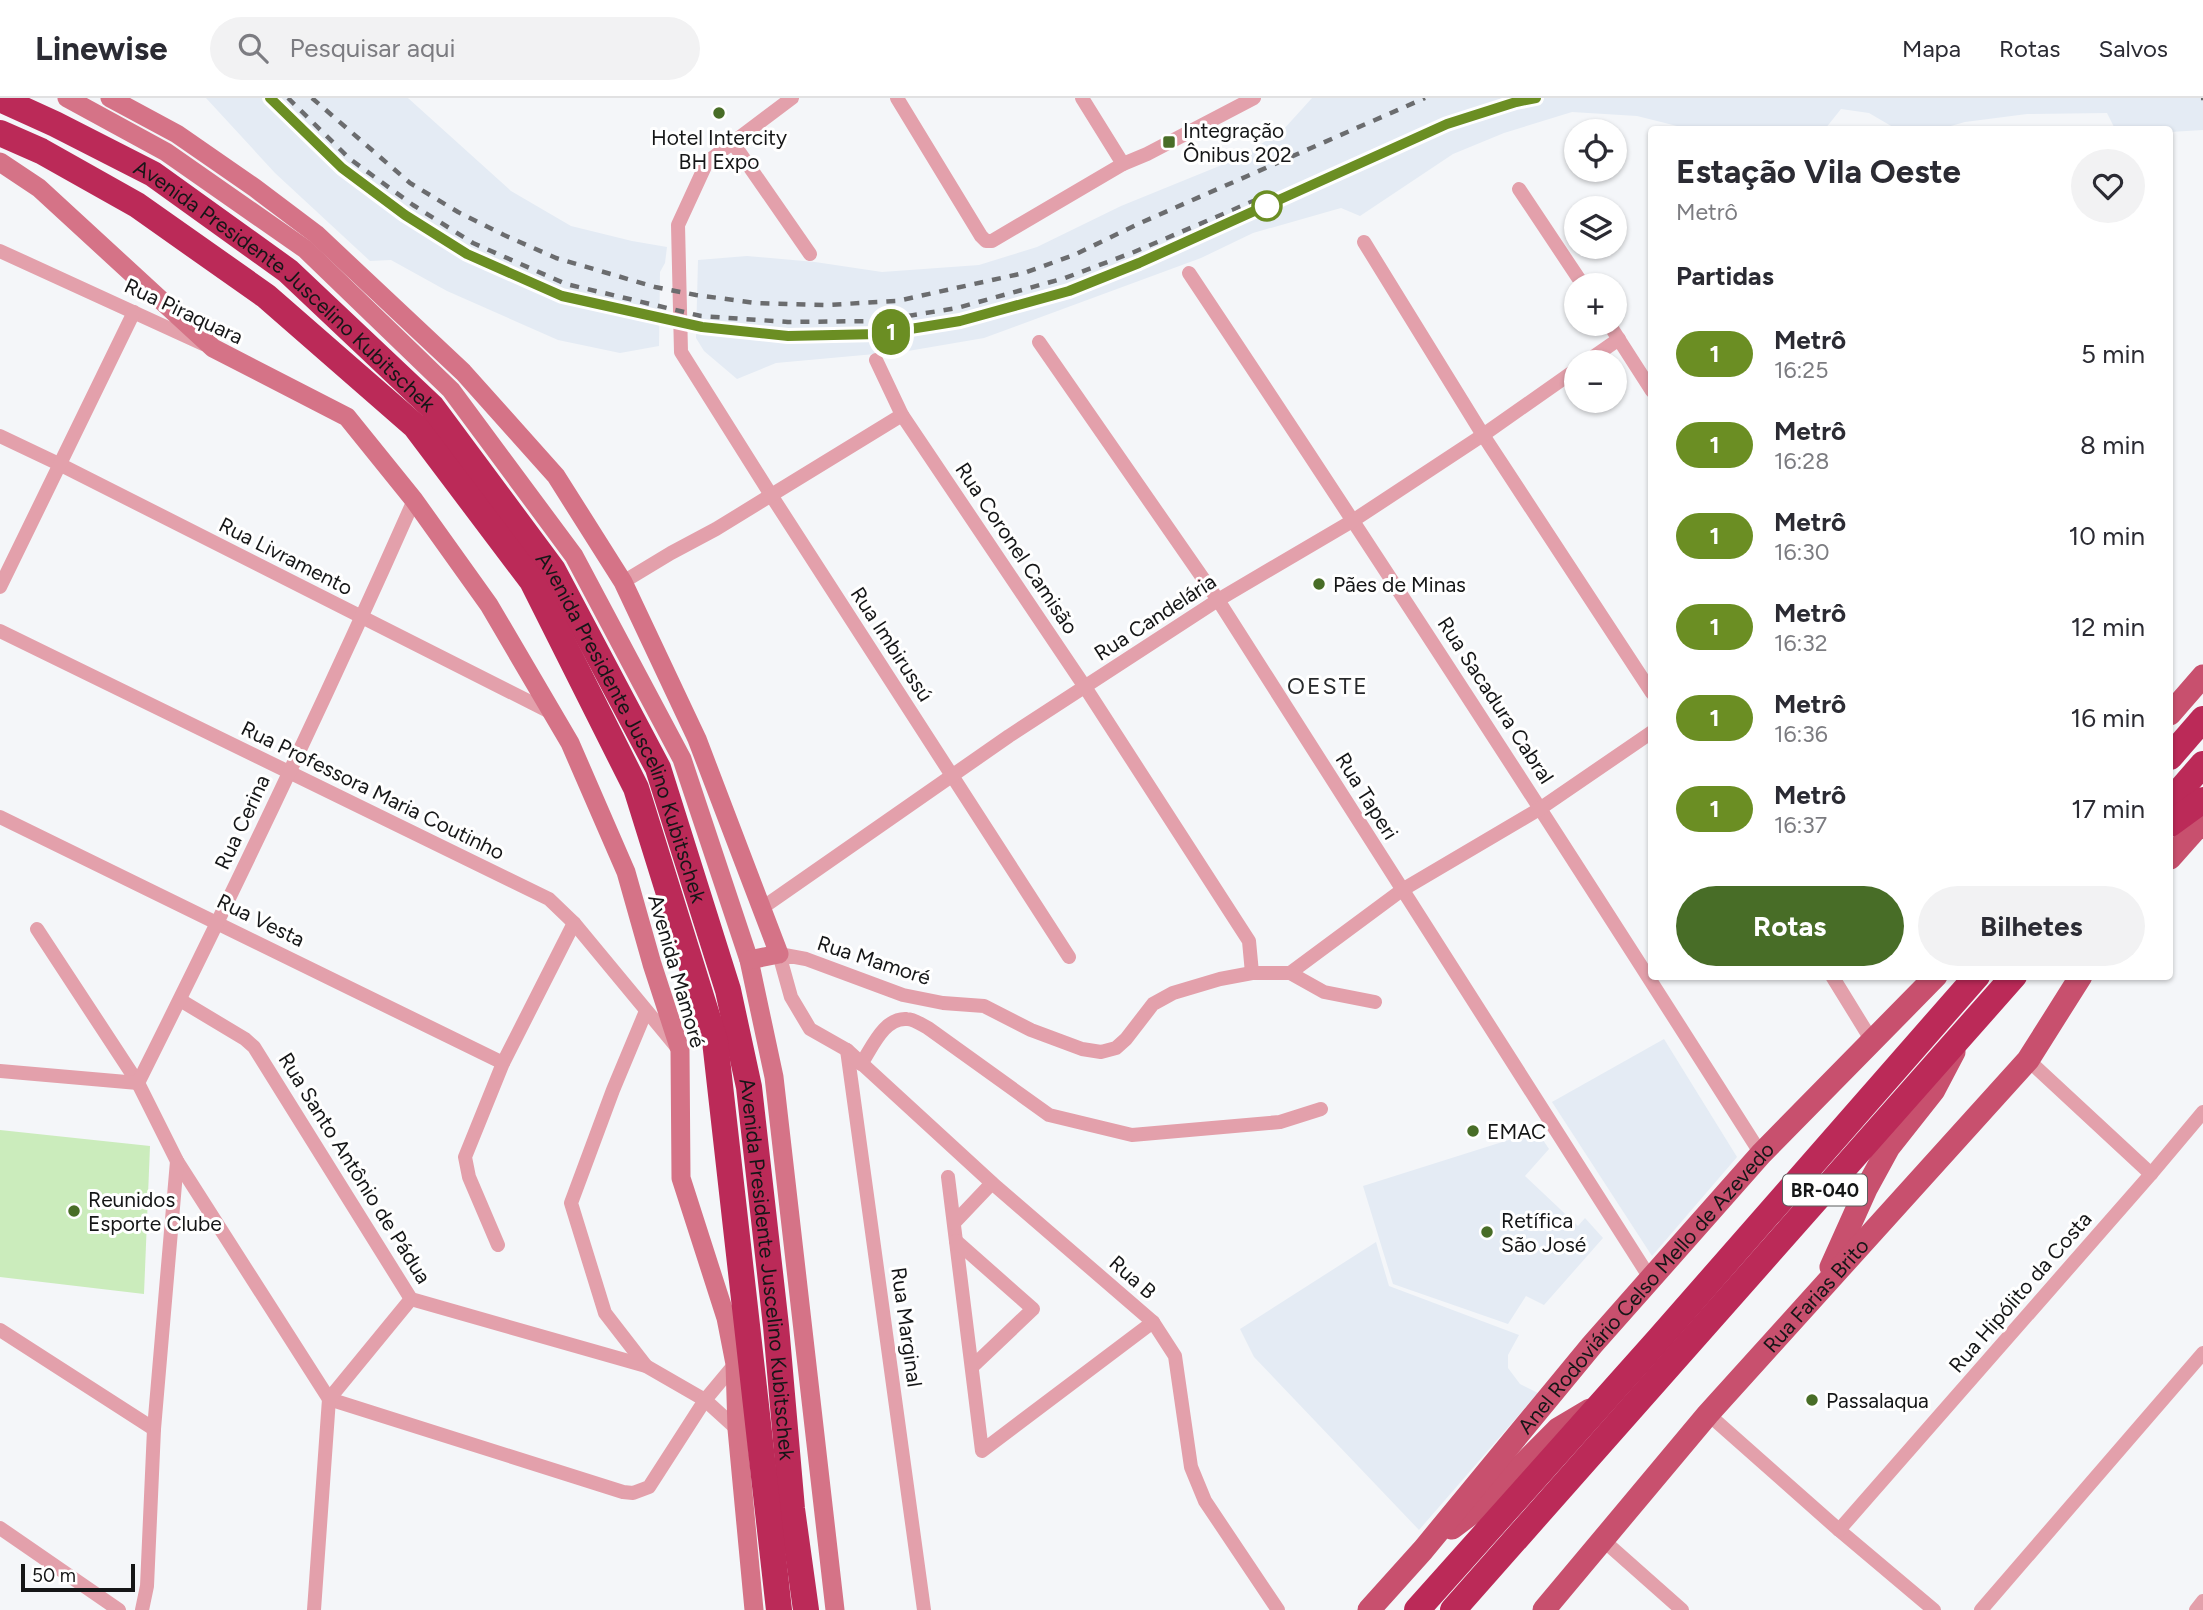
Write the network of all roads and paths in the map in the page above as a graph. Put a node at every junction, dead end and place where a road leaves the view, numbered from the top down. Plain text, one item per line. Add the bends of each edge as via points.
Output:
1 (68, 98) edge
2 (110, 98) edge
3 (792, 98) edge
4 (897, 98) edge
5 (1082, 98) edge
6 (1254, 98) edge
7 (0, 99) edge
8 (0, 132) edge
9 (733, 143) junction
10 (0, 162) edge
11 (1123, 164) junction
12 (1519, 189) dead end
13 (1364, 242) dead end
14 (0, 251) edge
15 (810, 254) dead end
16 (1189, 273) dead end
17 (1575, 273) edge
18 (134, 312) junction
19 (1617, 336) edge
20 (1619, 339) junction
21 (1039, 342) dead end
22 (213, 348) junction
23 (1603, 350) edge
24 (876, 360) dead end
25 (1564, 378) edge
26 (1648, 385) edge
27 (902, 415) junction
28 (347, 418) joint
29 (1483, 435) junction
30 (0, 436) edge
31 (61, 465) junction
32 (771, 495) junction
33 (414, 500) junction
34 (1354, 520) junction
35 (622, 582) junction
36 (0, 587) edge
37 (1218, 600) junction
38 (362, 617) junction
39 (0, 631) edge
40 (2203, 676) edge
41 (1085, 687) junction
42 (1648, 687) edge
43 (2173, 710) edge
44 (553, 713) junction
45 (2203, 719) edge
46 (1648, 735) edge
47 (2173, 754) edge
48 (2203, 764) edge
49 (288, 772) junction
50 (952, 775) junction
51 (2173, 799) edge
52 (2203, 800) edge
53 (1541, 807) junction
54 (0, 817) edge
55 (2203, 821) edge
56 (2173, 822) edge
57 (2173, 855) edge
58 (1402, 890) junction
59 (762, 908) junction
60 (218, 922) junction
61 (574, 923) junction
62 (37, 929) dead end
63 (779, 954) junction
64 (1069, 957) dead end
65 (749, 960) junction
66 (1252, 972) junction
67 (1290, 973) junction
68 (1648, 976) edge
69 (1651, 980) edge
70 (1834, 980) edge
71 (1932, 980) edge
72 (1974, 980) edge
73 (2010, 980) edge
74 (2078, 980) edge
75 (180, 1000) junction
76 (1376, 1002) dead end
77 (646, 1011) junction
78 (1962, 1035) junction
79 (1872, 1041) junction
80 (847, 1049) junction
81 (680, 1050) junction
82 (2028, 1059) junction
83 (503, 1063) junction
84 (861, 1064) junction
85 (0, 1071) edge
86 (138, 1083) junction
87 (1321, 1109) dead end
88 (2203, 1112) edge
89 (1761, 1154) junction
90 (177, 1161) junction
91 (2151, 1174) junction
92 (948, 1177) dead end
93 (992, 1183) junction
94 (954, 1223) junction
95 (956, 1241) junction
96 (498, 1245) dead end
97 (1650, 1278) junction
98 (1814, 1297) junction
99 (411, 1299) junction
100 (1153, 1322) junction
101 (0, 1330) edge
102 (2203, 1353) edge
103 (734, 1364) junction
104 (646, 1366) junction
105 (972, 1367) junction
106 (329, 1399) junction
107 (705, 1401) junction
108 (1602, 1404) junction
109 (1708, 1414) junction
110 (154, 1429) junction
111 (737, 1429) junction
112 (0, 1528) edge
113 (1839, 1530) junction
114 (1604, 1540) junction
115 (1423, 1550) junction
116 (2203, 1601) edge
117 (119, 1610) edge
118 (142, 1610) edge
119 (314, 1610) edge
120 (754, 1610) edge
121 (779, 1610) edge
122 (806, 1610) edge
123 (835, 1610) edge
124 (923, 1610) edge
125 (1278, 1610) edge
126 (1369, 1610) edge
127 (1417, 1610) edge
128 (1453, 1610) edge
129 (1544, 1610) edge
130 (1682, 1610) edge
131 (1934, 1610) edge
132 (1981, 1610) edge
133 (2196, 1610) edge

1 - 65 street, Avenida Presidente Juscelino Kubitschek via 166,152 305,249 451,390 574,556 682,759
2 - 35 street via 177,134 316,234 463,372 556,476
3 - 9 street
4 - 11 street via 986,241
5 - 11 street
6 - 11 street
7 - 122 highway, Avenida Presidente Juscelino Kubitschek via 153,174 288,271 432,407 553,570 658,768 728,990 750,1087
8 - 121 highway, Avenida Presidente Juscelino Kubitschek via 137,205 266,296 415,426 532,581 636,788 715,1041
9 - 15 street
9 - 32 street, Rua Imbirussú via 707,162 678,225 681,352
10 - 22 street via 39,188
12 - 17 street
13 - 29 street
14 - 18 street, Rua Piraquara
16 - 34 street, Rua Sacadura Cabral
18 - 22 street, Rua Piraquara
18 - 31 street
19 - 20 street
20 - 23 street
20 - 26 street
21 - 37 street, Rua Taperi
22 - 28 street, Rua Piraquara
24 - 27 street, Rua Coronel Camisão
25 - 29 street, Rua Candelária
27 - 32 street
27 - 41 street, Rua Coronel Camisão
28 - 33 street, Avenida Mamoré
29 - 34 street, Rua Candelária
29 - 42 street
30 - 31 street, Rua Livramento
31 - 36 street
31 - 38 street, Rua Livramento
32 - 35 street
32 - 50 street, Rua Imbirussú
33 - 38 street, Rua Cerina
33 - 44 street, Avenida Mamoré via 489,606
34 - 37 street, Rua Candelária
34 - 53 street, Rua Sacadura Cabral
35 - 59 street via 697,739
37 - 41 street, Rua Candelária
37 - 58 street, Rua Taperi
38 - 44 street, Rua Livramento
38 - 49 street, Rua Cerina
39 - 49 street, Rua Professora Maria Coutinho
40 - 43 main road
41 - 50 street, Rua Candelária
41 - 66 street, Rua Coronel Camisão via 1249,941
44 - 81 street, Avenida Mamoré via 626,872
45 - 47 highway
46 - 53 street
48 - 51 highway
49 - 60 street, Rua Cerina
49 - 61 street, Rua Professora Maria Coutinho via 549,899
50 - 59 street, Rua Candelária
50 - 64 street, Rua Imbirussú
52 - 56 highway
53 - 58 street
53 - 68 street, Rua Sacadura Cabral
54 - 60 street, Rua Vesta
55 - 57 main road
58 - 67 street
58 - 97 street, Rua Taperi
59 - 63 street
60 - 75 street, Rua Cerina
60 - 83 street, Rua Vesta
61 - 77 street, Rua Professora Maria Coutinho
61 - 83 street
62 - 86 street
63 - 65 street
63 - 66 street, Rua Mamoré via 806,959 903,995 985,1006 1031,1030 1101,1052 1116,1048 1153,1004 1173,993
63 - 80 street, Rua B via 791,997 810,1029
65 - 123 street, Avenida Presidente Juscelino Kubitschek via 774,1077
66 - 67 street, Rua Mamoré
67 - 76 street, Rua Mamoré via 1324,992
69 - 89 street, Rua Sacadura Cabral
70 - 79 street
71 - 79 main road, Anel Rodoviário Celso Mello de Azevedo
72 - 108 highway, Anel Rodoviário Celso Mello de Azevedo / BR-040
73 - 78 highway, BR-040
74 - 82 main road, Rua Farias Brito
75 - 86 street, Rua Cerina
75 - 99 street, Rua Santo Antônio de Pádua via 254,1047
77 - 81 street, Rua Professora Maria Coutinho
77 - 104 street via 571,1203 605,1313
78 - 98 main road via 1934,1090 1889,1147
78 - 128 highway, BR-040
79 - 89 main road, Anel Rodoviário Celso Mello de Azevedo
80 - 84 street, Rua B
80 - 124 street, Rua Marginal
81 - 103 street, Avenida Mamoré via 681,1178 726,1318
82 - 91 street
82 - 98 main road, Rua Farias Brito
83 - 96 street via 464,1157
84 - 87 street via 883,1030 894,1021 908,1019 928,1028 1049,1115 1132,1135 1280,1122
84 - 93 street, Rua B
85 - 86 street
86 - 90 street
88 - 91 street, Rua Hipólito da Costa
89 - 97 main road, Anel Rodoviário Celso Mello de Azevedo
90 - 106 street
90 - 110 street
91 - 113 street, Rua Hipólito da Costa
92 - 94 street
93 - 94 street
93 - 100 street, Rua B
94 - 95 street
95 - 105 street
95 - 105 street via 1033,1309
97 - 115 main road, Anel Rodoviário Celso Mello de Azevedo
98 - 109 main road, Rua Farias Brito
99 - 104 street, Rua Santo Antônio de Pádua
99 - 106 street
100 - 105 street via 982,1451
100 - 125 street, Rua B via 1175,1356 1191,1467 1205,1502
101 - 110 street
102 - 132 street
103 - 107 street
103 - 111 street, Avenida Mamoré
104 - 107 street, Rua Santo Antônio de Pádua
106 - 107 street via 633,1493 649,1487
106 - 119 street
107 - 111 street, Rua Santo Antônio de Pádua
108 - 115 main road via 1558,1429 1480,1507
108 - 127 highway, Anel Rodoviário Celso Mello de Azevedo / BR-040
109 - 113 street
109 - 114 main road, Rua Farias Brito
110 - 118 street
111 - 120 street, Avenida Mamoré
112 - 117 street
113 - 131 street
114 - 129 main road, Rua Farias Brito
114 - 130 street
115 - 126 main road, Anel Rodoviário Celso Mello de Azevedo
116 - 133 street

